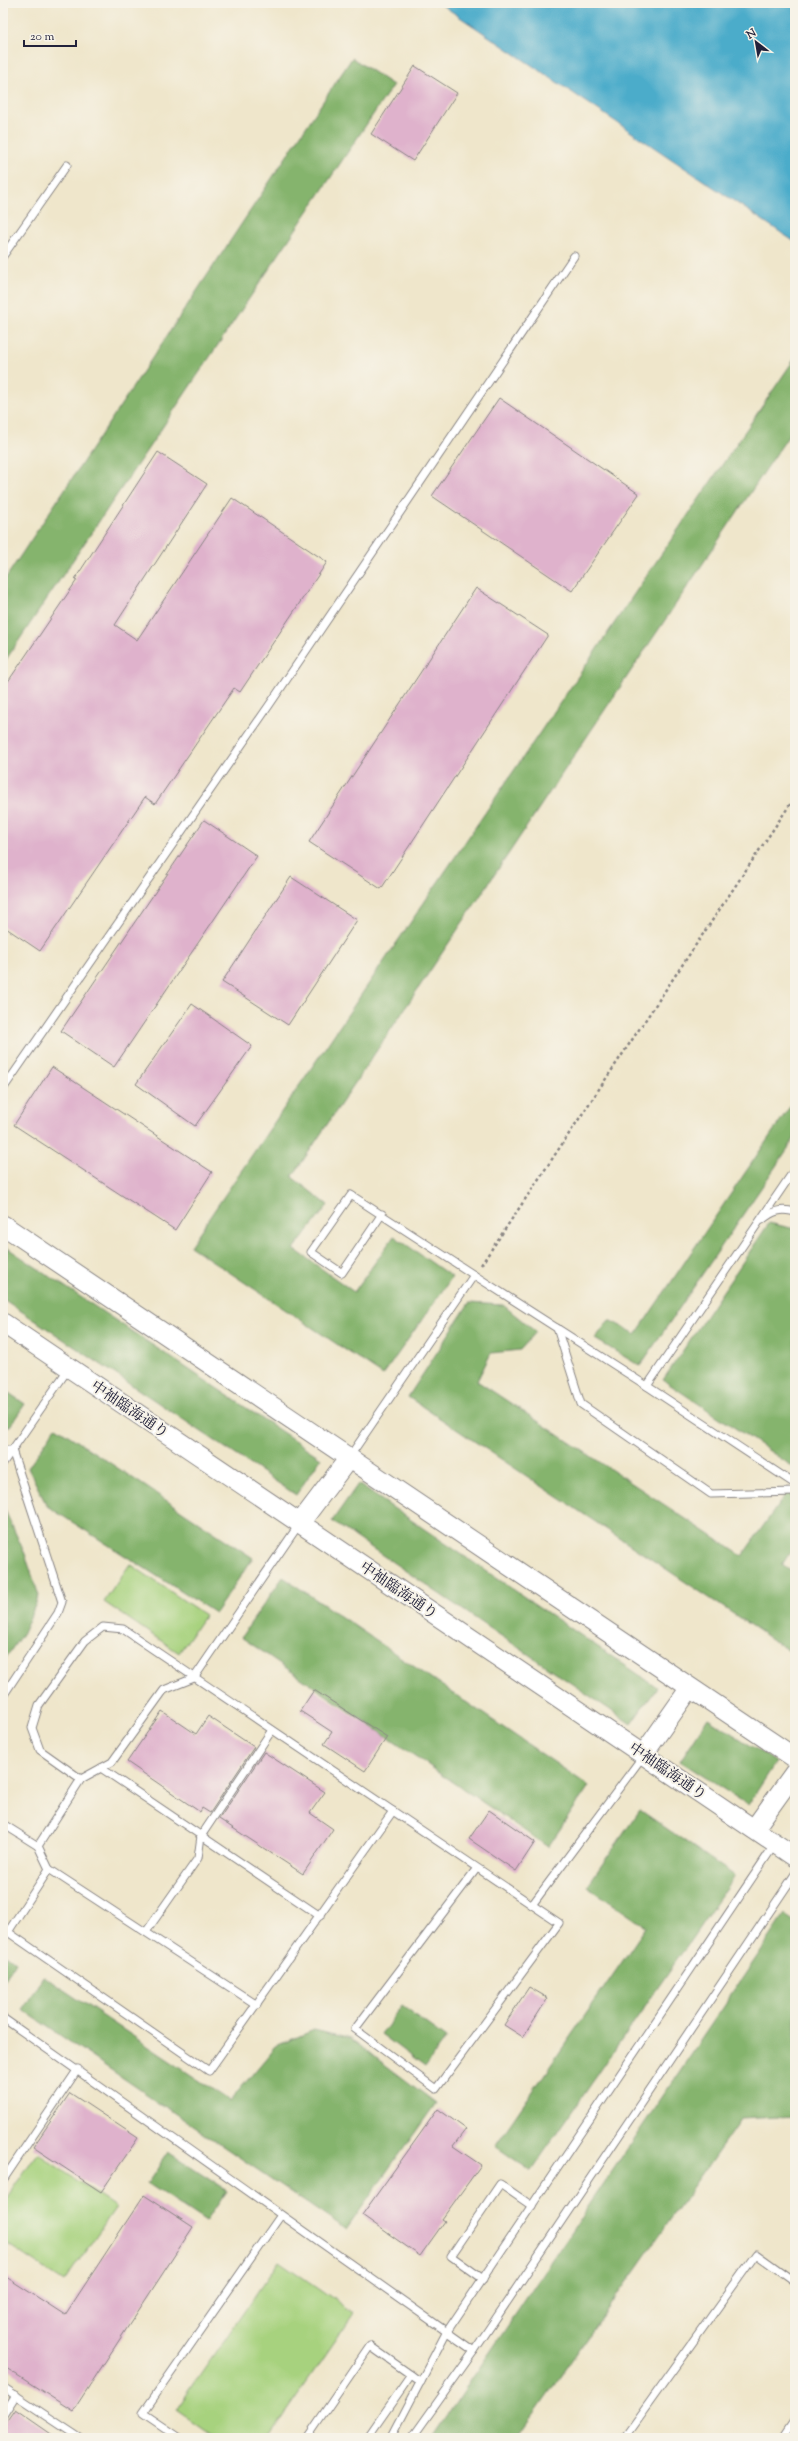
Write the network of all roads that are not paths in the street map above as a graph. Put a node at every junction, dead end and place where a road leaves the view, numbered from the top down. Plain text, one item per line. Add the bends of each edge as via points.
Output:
1 (67, 165) dead end
2 (3, 256) edge
3 (574, 256) dead end
4 (3, 1089) edge
5 (795, 1169) edge
6 (795, 1212) edge
7 (382, 1214) junction
8 (3, 1225) edge
9 (756, 1225) junction
10 (474, 1275) junction
11 (3, 1323) edge
12 (557, 1328) junction
13 (70, 1368) junction
14 (647, 1386) junction
15 (3, 1450) edge
16 (12, 1450) junction
17 (349, 1458) junction
18 (3, 1463) edge
19 (795, 1484) edge
20 (795, 1492) edge
21 (300, 1523) junction
22 (194, 1678) junction
23 (690, 1688) junction
24 (3, 1696) edge
25 (272, 1730) junction
26 (643, 1755) junction
27 (795, 1758) edge
28 (101, 1768) junction
29 (795, 1772) edge
30 (80, 1780) junction
31 (393, 1811) junction
32 (3, 1824) edge
33 (754, 1830) junction
34 (201, 1836) junction
35 (775, 1844) junction
36 (38, 1846) junction
37 (795, 1857) edge
38 (477, 1868) junction
39 (49, 1869) junction
40 (795, 1874) edge
41 (532, 1905) junction
42 (320, 1916) junction
43 (5, 1930) edge
44 (146, 1932) junction
45 (256, 2005) junction
46 (3, 2018) edge
47 (78, 2069) junction
48 (3, 2180) edge
49 (532, 2206) junction
50 (281, 2215) junction
51 (483, 2279) junction
52 (795, 2282) edge
53 (446, 2333) junction
54 (474, 2351) junction
55 (411, 2375) junction
56 (421, 2382) junction
57 (3, 2387) edge
58 (16, 2395) junction
59 (3, 2415) edge
60 (795, 2420) edge
61 (80, 2438) edge
62 (180, 2438) edge
63 (307, 2438) edge
64 (367, 2438) edge
65 (392, 2438) edge
66 (412, 2438) edge
67 (624, 2438) edge
68 (783, 2438) edge

1 - 2 lane
3 - 4 lane via 270,704
5 - 9 lane
6 - 9 lane via 784,1209 771,1212
7 - 7 lane via 351,1194 311,1252 342,1273
7 - 10 lane
8 - 17 street
9 - 14 lane
10 - 12 lane
10 - 17 lane
11 - 13 street, 中袖臨海通り
12 - 14 lane
12 - 20 lane via 582,1404 711,1494
13 - 16 lane
13 - 21 street, 中袖臨海通り
14 - 19 lane
15 - 16 lane
16 - 18 lane
16 - 24 lane via 62,1602 58,1613
17 - 21 street
17 - 23 street
21 - 22 lane
21 - 26 street, 中袖臨海通り
22 - 25 lane
22 - 28 lane via 164,1690 112,1762
22 - 30 lane via 123,1629 103,1627 85,1641 38,1705 32,1728 40,1750
23 - 26 street
23 - 27 street
25 - 31 lane
25 - 34 lane
26 - 33 street, 中袖臨海通り
26 - 41 lane
28 - 30 lane
28 - 34 lane
29 - 33 street
30 - 36 lane
31 - 38 lane
31 - 42 lane
32 - 36 lane
33 - 35 street, 中袖臨海通り
34 - 42 lane
34 - 44 lane via 198,1858
35 - 37 street, 中袖臨海通り
35 - 49 lane
36 - 39 lane
38 - 41 lane
38 - 41 lane via 355,2029 436,2089 559,1924
39 - 43 lane
39 - 44 lane
40 - 54 lane
42 - 45 lane
43 - 45 lane via 208,2071
44 - 45 lane
46 - 47 lane
47 - 48 lane
47 - 50 lane
49 - 51 lane
49 - 51 lane via 500,2184 455,2250 451,2256
50 - 53 lane
50 - 62 lane via 142,2413
51 - 53 lane
52 - 67 lane via 756,2254
53 - 54 lane
53 - 56 lane
54 - 66 lane
55 - 56 lane
55 - 63 lane via 370,2346
55 - 64 lane
56 - 65 lane
57 - 58 lane
58 - 59 lane
58 - 61 lane
60 - 68 lane

